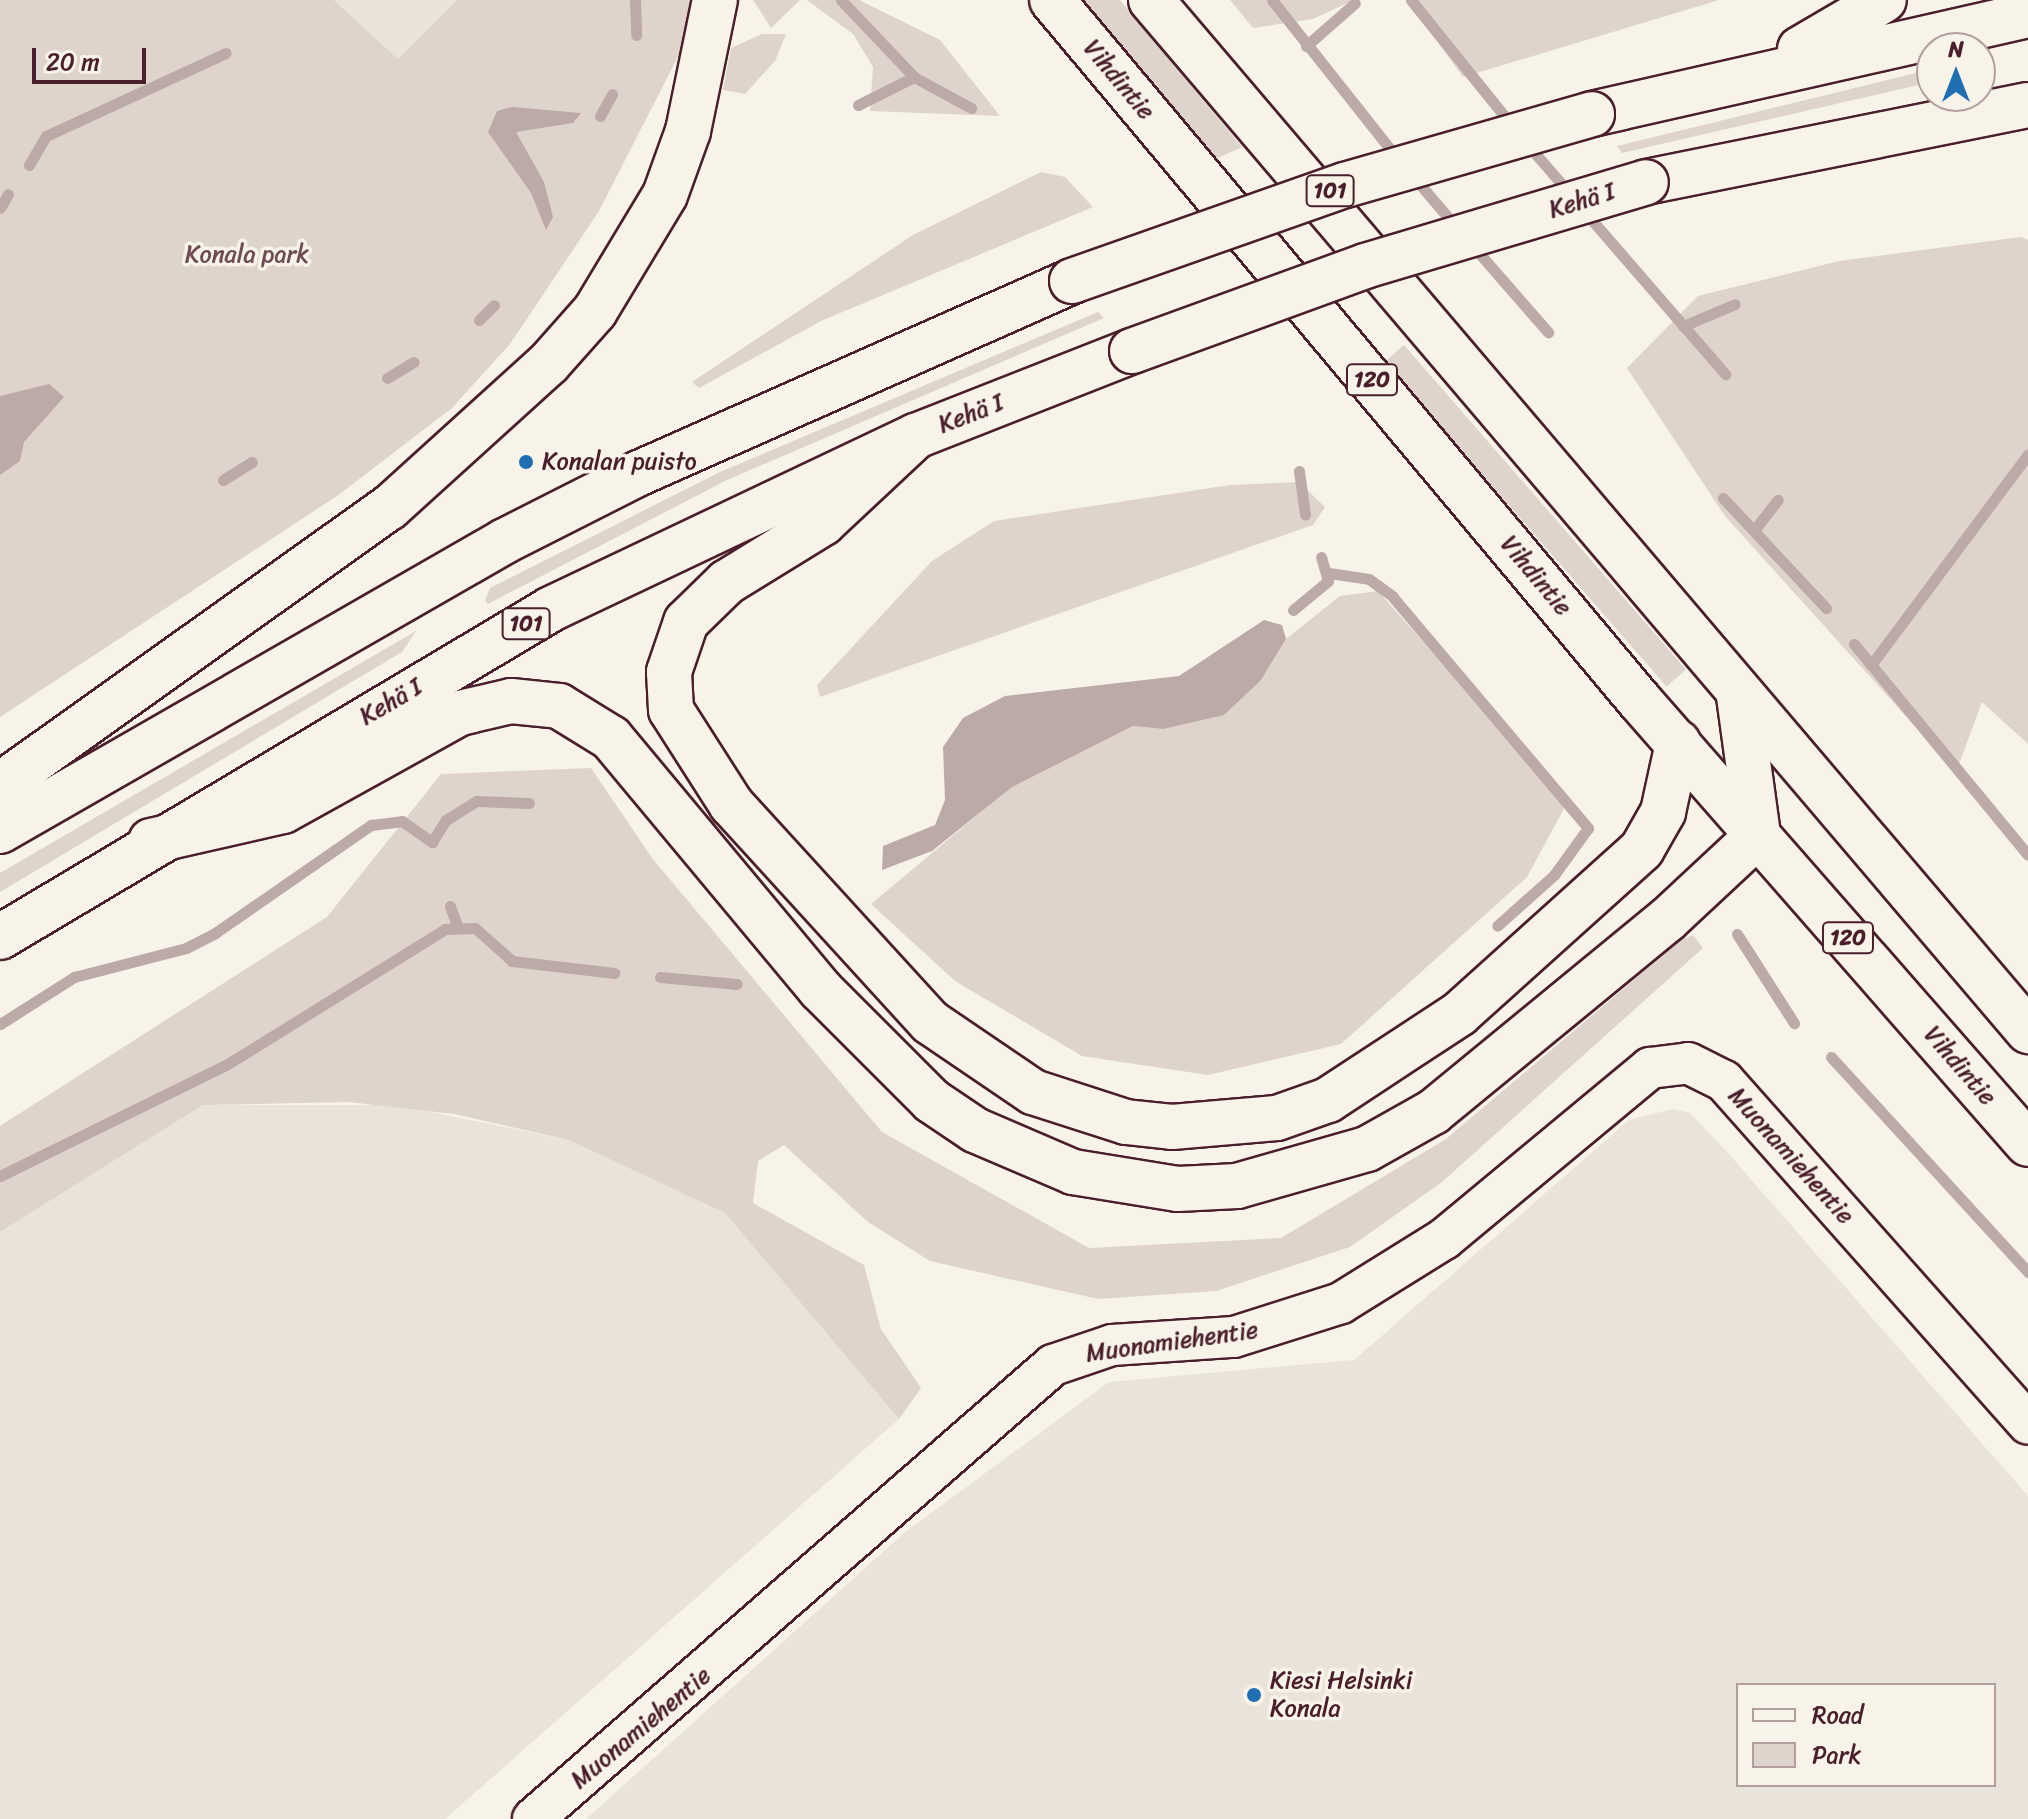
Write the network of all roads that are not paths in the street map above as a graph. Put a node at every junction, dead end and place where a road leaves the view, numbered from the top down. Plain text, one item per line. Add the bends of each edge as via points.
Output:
1 (715, 0) edge
2 (1052, 0) edge
3 (1151, 0) edge
4 (1884, 0) edge
5 (2028, 15) edge
6 (1765, 70) junction
7 (2028, 105) edge
8 (916, 436) junction
9 (1739, 696) junction
10 (1678, 743) junction
11 (0, 785) edge
12 (0, 831) edge
13 (1758, 835) junction
14 (151, 841) junction
15 (0, 937) edge
16 (2028, 1031) edge
17 (2028, 1144) edge
18 (2028, 1424) edge
19 (533, 1819) edge

1 - 11 main road via 688,131 665,195 595,311 476,435 389,508
2 - 10 main road, Vihdintie / 120
3 - 9 main road
4 - 6 main road
5 - 6 main road, 101
6 - 12 main road, 101, bridge via 1345,185 1072,281 637,474 505,541
7 - 8 main road, Kehä I / 101, bridge via 1646,182 1365,266
8 - 10 main road via 823,523 727,582 686,622 669,672 671,710 731,804 930,1022 1033,1092 1126,1122 1172,1127 1277,1118 1328,1100 1459,1014 1642,849 1663,812
8 - 14 main road, Kehä I / 101 via 551,609
9 - 13 main road
9 - 16 main road
10 - 13 main road, Vihdintie / 120
13 - 14 main road via 1667,920 1433,1112 1367,1149 1295,1173 1178,1189 1117,1182 1029,1158 932,1101 820,989 611,738 559,706 511,701 460,713 283,811
13 - 17 main road, Vihdintie / 120
14 - 15 main road, Kehä I / 101
18 - 19 street, Muonamiehentie via 1724,1081 1688,1063 1650,1068 1444,1239 1341,1303 1234,1337 1112,1345 1053,1365

